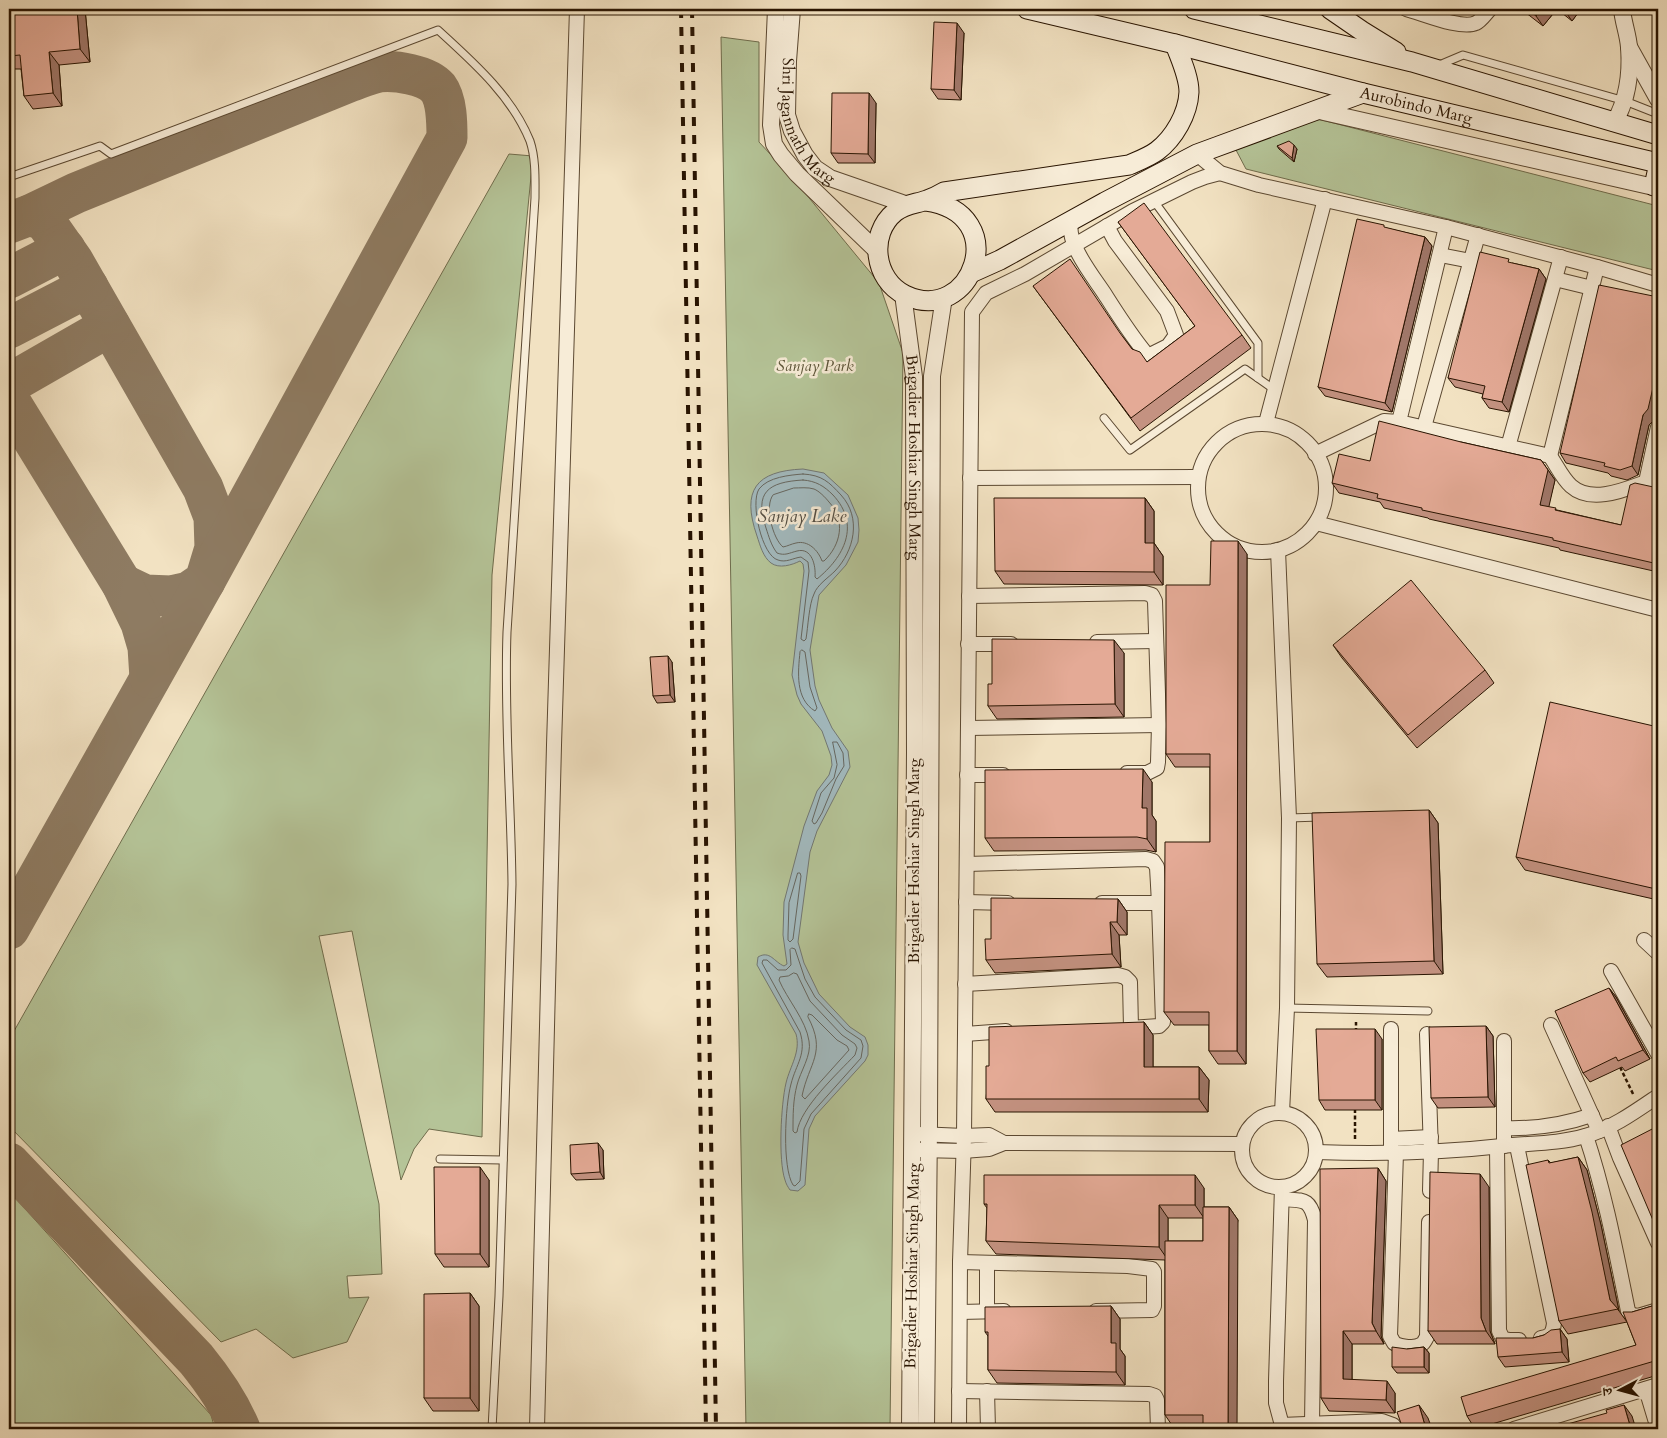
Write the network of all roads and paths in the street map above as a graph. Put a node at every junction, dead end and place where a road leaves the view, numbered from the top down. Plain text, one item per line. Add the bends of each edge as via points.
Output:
1 (578, 9) edge
2 (776, 9) edge
3 (792, 9) edge
4 (1027, 9) edge
5 (1194, 9) edge
6 (1330, 9) edge
7 (1406, 9) edge
8 (1490, 9) edge
9 (1622, 9) edge
10 (1175, 44) junction
11 (1629, 47) junction
12 (1412, 62) junction
13 (1432, 68) junction
14 (1363, 93) junction
15 (1658, 99) edge
16 (1625, 101) junction
17 (1315, 110) junction
18 (1658, 114) edge
19 (1614, 123) junction
20 (1658, 135) edge
21 (1196, 154) junction
22 (1658, 163) edge
23 (1658, 168) edge
24 (1091, 172) junction
25 (1220, 174) junction
26 (9, 178) edge
27 (1656, 187) edge
28 (1325, 199) junction
29 (926, 201) junction
30 (1154, 201) junction
31 (1105, 202) junction
32 (908, 204) junction
33 (1071, 221) junction
34 (1107, 226) junction
35 (1446, 227) junction
36 (1478, 235) junction
37 (1075, 244) junction
38 (878, 252) junction
39 (1440, 255) junction
40 (1561, 257) junction
41 (1471, 261) junction
42 (1597, 267) junction
43 (971, 273) junction
44 (1555, 279) junction
45 (1658, 285) edge
46 (1592, 288) junction
47 (904, 294) junction
48 (944, 297) junction
49 (1258, 378) junction
50 (1275, 390) junction
51 (1104, 418) dead end
52 (1399, 422) junction
53 (1266, 423) junction
54 (1424, 427) junction
55 (1658, 427) edge
56 (1508, 447) junction
57 (1315, 454) junction
58 (1550, 456) junction
59 (1197, 477) junction
60 (970, 478) junction
61 (1652, 483) edge
62 (1316, 523) junction
63 (1278, 550) junction
64 (969, 596) junction
65 (1658, 610) edge
66 (1156, 640) junction
67 (1079, 642) edge
68 (1021, 643) edge
69 (968, 644) junction
70 (1159, 725) junction
71 (968, 728) junction
72 (1118, 773) edge
73 (1020, 774) edge
74 (967, 775) junction
75 (1332, 817) edge
76 (1289, 818) junction
77 (967, 864) junction
78 (966, 902) junction
79 (1023, 903) edge
80 (1091, 903) edge
81 (1159, 903) junction
82 (1644, 940) dead end
83 (1658, 953) edge
84 (1611, 972) dead end
85 (965, 984) junction
86 (1287, 1008) junction
87 (1428, 1011) dead end
88 (1356, 1022) dead end
89 (1551, 1025) dead end
90 (1131, 1028) junction
91 (1112, 1029) edge
92 (1391, 1029) dead end
93 (1017, 1031) edge
94 (1356, 1032) edge
95 (965, 1034) junction
96 (1427, 1034) edge
97 (1504, 1041) dead end
98 (1658, 1054) edge
99 (1617, 1062) edge
100 (1658, 1096) edge
101 (1355, 1101) edge
102 (1636, 1102) dead end
103 (1282, 1113) junction
104 (1592, 1115) junction
105 (1504, 1128) junction
106 (1603, 1128) junction
107 (964, 1136) junction
108 (1586, 1136) junction
109 (1391, 1139) junction
110 (921, 1142) junction
111 (1004, 1143) junction
112 (1241, 1144) junction
113 (1431, 1144) junction
114 (1506, 1146) junction
115 (963, 1151) junction
116 (1316, 1152) junction
117 (1347, 1153) junction
118 (1394, 1153) junction
119 (440, 1159) dead end
120 (503, 1160) junction
121 (1282, 1193) junction
122 (1658, 1243) edge
123 (960, 1262) junction
124 (987, 1263) junction
125 (1658, 1310) edge
126 (1015, 1311) edge
127 (1082, 1311) edge
128 (960, 1312) junction
129 (987, 1312) junction
130 (1652, 1387) edge
131 (959, 1391) junction
132 (987, 1391) junction
133 (1312, 1423) junction
134 (1555, 1424) edge
135 (1282, 1427) edge
136 (492, 1429) edge
137 (537, 1429) edge
138 (910, 1429) edge
139 (926, 1429) edge
140 (959, 1429) edge
141 (988, 1429) edge
142 (1158, 1429) edge
143 (1396, 1429) edge
144 (1514, 1429) edge
145 (1658, 1429) edge

1 - 137 street via 554,745
2 - 38 street, Shri Jagannath Marg via 771,125 774,144 797,174
3 - 32 street, Shri Jagannath Marg via 788,115 805,155 815,168 830,178
4 - 10 main road, Aurobindo Marg
5 - 12 main road
6 - 12 main road
7 - 8 street via 1467,25 1477,23
9 - 11 street
10 - 14 main road, Aurobindo Marg
10 - 24 main road via 1189,91 1185,113 1175,131 1157,151 1130,165
11 - 15 street
11 - 16 street
12 - 13 main road
13 - 16 lane via 1464,55
13 - 19 main road
14 - 17 main road
14 - 22 main road, Aurobindo Marg
16 - 18 lane
16 - 19 street
17 - 21 main road
17 - 27 street, Aurobindo Marg
19 - 20 main road
21 - 25 street
21 - 31 main road
23 - 27 main road
24 - 29 main road via 944,192
24 - 31 main road via 1105,178
25 - 28 street
25 - 30 street via 1199,179
26 - 120 lane via 100,146 111,154 438,30 473,63 516,114 530,142 535,169 535,198 507,632 506,722 512,884
28 - 35 street
28 - 50 street
29 - 32 main road
29 - 43 main road via 941,203 965,218 976,244 976,259
30 - 34 street
30 - 49 lane via 1258,342
31 - 33 main road
32 - 38 main road via 885,224 879,237
33 - 37 street via 1071,238
33 - 43 main road
34 - 37 street
34 - 37 street via 1167,311 1176,335 1168,346 1148,356 1119,319 1082,262
35 - 36 street
35 - 39 street
36 - 40 street
36 - 41 street
37 - 60 street via 986,293 972,312
38 - 47 main road via 881,269 890,284
39 - 41 street
39 - 52 street
40 - 42 street
40 - 44 street
41 - 54 street
42 - 45 street
42 - 46 street
43 - 48 main road via 960,288
44 - 46 street
44 - 56 street
46 - 58 street
47 - 48 main road via 923,300
47 - 110 street, Brigadier Hoshiar Singh Marg via 914,377 915,762
48 - 110 street, Brigadier Hoshiar Singh Marg via 932,376
49 - 50 lane
49 - 51 lane via 1245,369 1130,450
50 - 53 street
52 - 54 street
52 - 57 street via 1384,421
53 - 57 street via 1284,426 1303,438
53 - 59 street via 1252,423 1230,430 1208,451
54 - 56 street
55 - 61 street
56 - 58 street
57 - 62 street via 1322,464 1326,486 1323,508
58 - 61 street via 1570,485 1580,493 1594,495
59 - 60 street
59 - 63 street via 1205,520 1221,538 1241,549 1256,552
60 - 64 street
62 - 63 street via 1300,539
62 - 65 street
63 - 76 street
64 - 66 street via 1145,593 1155,601
64 - 69 street
66 - 67 street
66 - 70 street
68 - 69 street
69 - 71 street
70 - 71 street
70 - 72 street via 1157,768 1147,772
71 - 74 street
73 - 74 street
74 - 77 street
75 - 76 lane
76 - 86 street
77 - 78 street
77 - 81 street via 1146,859 1157,867
78 - 79 street
78 - 85 street
80 - 81 street
81 - 90 street via 1163,1022 1159,1026
82 - 83 street
84 - 98 street
85 - 90 street via 1125,976 1130,982
85 - 95 street
86 - 87 lane
86 - 103 street
88 - 94 path
89 - 104 street
90 - 91 street
92 - 109 street
93 - 95 street
95 - 107 street
96 - 113 street
97 - 105 street
99 - 102 path
100 - 106 street
101 - 117 path via 1355,1141
103 - 112 street via 1263,1116 1246,1130
103 - 116 street via 1294,1116 1308,1127
104 - 105 street via 1558,1125
104 - 106 street
105 - 114 street
106 - 108 street
106 - 122 street
107 - 110 street
107 - 111 street via 989,1135
107 - 115 street
108 - 114 street
108 - 125 street via 1597,1168 1628,1311 1632,1316 1638,1316
109 - 113 street
109 - 118 street
110 - 115 street
110 - 138 street, Brigadier Hoshiar Singh Marg
110 - 139 street, Brigadier Hoshiar Singh Marg
111 - 112 street
111 - 115 street via 989,1149
112 - 121 street via 1246,1168 1256,1179
113 - 114 street
113 - 118 street
113 - 118 street via 1426,1337 1423,1344 1417,1346 1399,1346 1390,1336
114 - 114 street via 1499,1331 1503,1339 1509,1340 1546,1338 1553,1332 1554,1323
115 - 123 street
116 - 117 street
116 - 121 street via 1313,1165 1305,1176
117 - 118 street
119 - 120 lane
120 - 136 lane
121 - 133 street via 1310,1204 1315,1220
121 - 135 street via 1276,1403
123 - 124 street
123 - 128 street
124 - 127 street via 1128,1266 1154,1272 1152,1310
124 - 129 street
126 - 129 street
128 - 129 street
128 - 131 street
130 - 134 street
130 - 145 street
131 - 132 street
131 - 140 street
132 - 141 street
132 - 142 street via 1149,1394 1157,1400
133 - 135 street
133 - 143 street via 1382,1421
134 - 144 street

